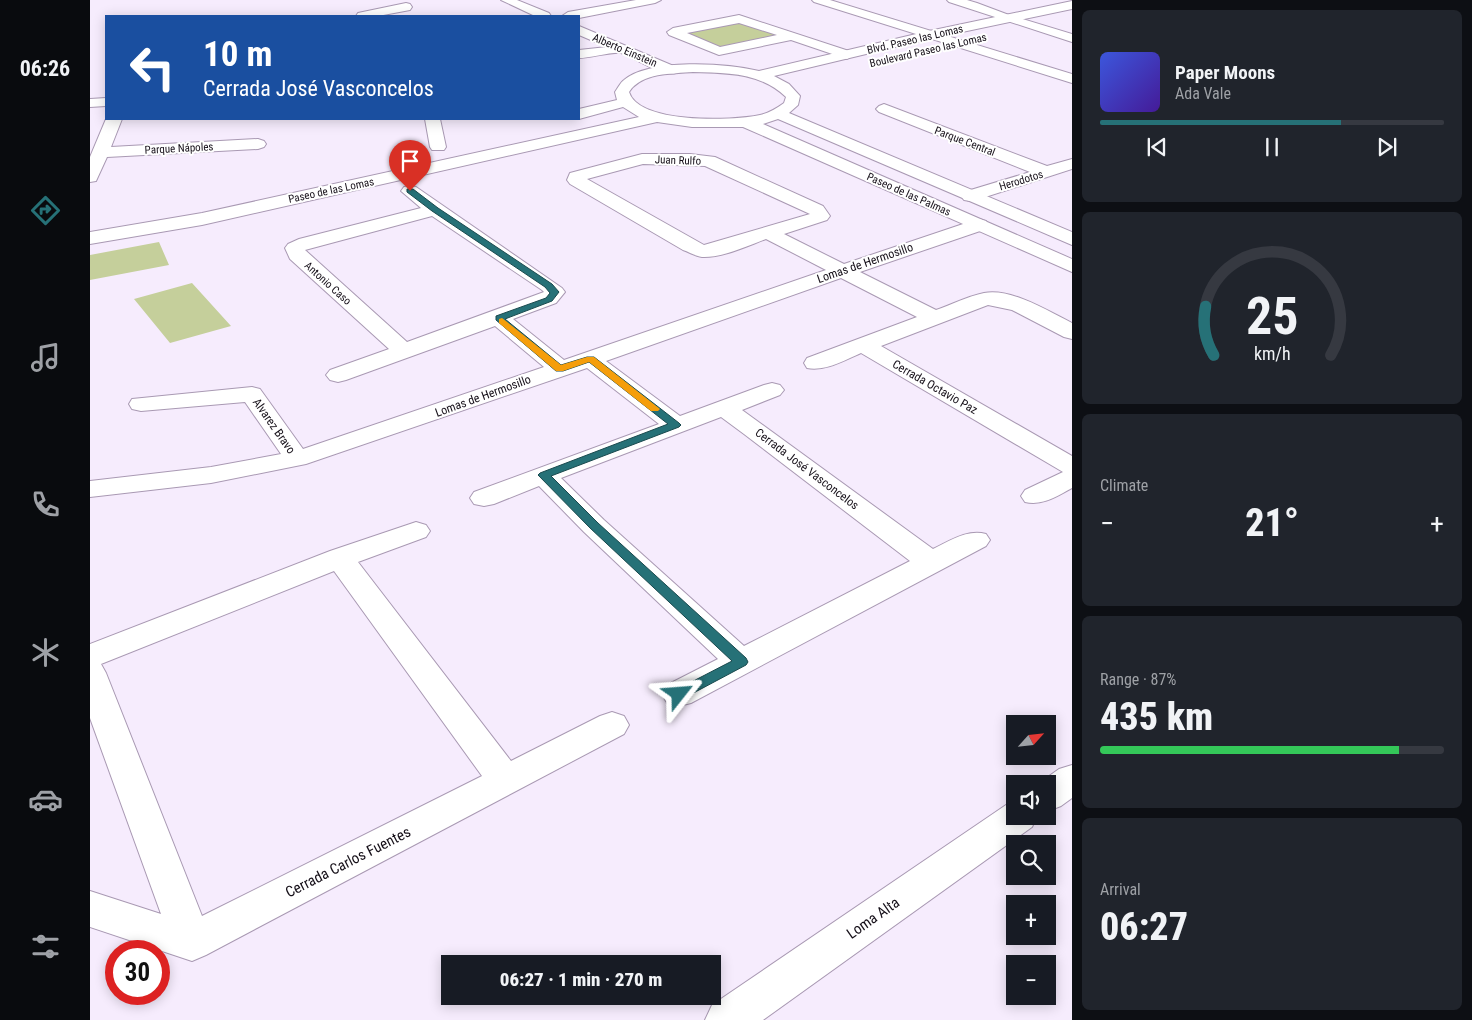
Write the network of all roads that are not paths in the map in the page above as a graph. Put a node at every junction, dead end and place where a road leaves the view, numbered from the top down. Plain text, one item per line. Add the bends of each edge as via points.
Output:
1 (393, 0) edge
2 (507, 0) edge
3 (655, 0) edge
4 (818, 0) edge
5 (953, 0) edge
6 (971, 3) edge
7 (1072, 5) edge
8 (369, 15) edge
9 (543, 15) edge
10 (573, 15) edge
11 (1010, 18) junction
12 (1072, 18) edge
13 (1037, 26) junction
14 (580, 30) edge
15 (1004, 33) dead end
16 (1072, 34) edge
17 (929, 35) junction
18 (792, 36) junction
19 (986, 37) dead end
20 (1072, 38) edge
21 (958, 43) junction
22 (616, 46) junction
23 (930, 50) dead end
24 (580, 54) edge
25 (847, 55) junction
26 (671, 70) junction
27 (759, 75) junction
28 (1072, 79) edge
29 (105, 102) edge
30 (626, 102) junction
31 (90, 103) edge
32 (884, 109) dead end
33 (580, 114) edge
34 (779, 114) junction
35 (658, 117) junction
36 (114, 120) edge
37 (432, 120) edge
38 (746, 122) junction
39 (457, 143) dead end
40 (258, 144) dead end
41 (438, 147) junction
42 (421, 151) dead end
43 (101, 152) junction
44 (403, 155) dead end
45 (1072, 164) edge
46 (425, 169) junction
47 (1046, 172) junction
48 (90, 177) edge
49 (410, 191) dead end
50 (970, 196) junction
51 (435, 210) junction
52 (979, 225) junction
53 (768, 233) junction
54 (90, 238) edge
55 (1072, 239) edge
56 (1072, 266) edge
57 (841, 271) junction
58 (499, 318) junction
59 (934, 318) junction
60 (1072, 332) edge
61 (863, 345) junction
62 (405, 352) junction
63 (590, 359) junction
64 (815, 363) dead end
65 (560, 368) junction
66 (338, 375) dead end
67 (772, 390) dead end
68 (141, 404) dead end
69 (724, 408) junction
70 (676, 425) junction
71 (297, 459) junction
72 (1072, 467) edge
73 (543, 475) junction
74 (1072, 478) edge
75 (90, 489) edge
76 (1035, 496) dead end
77 (484, 498) dead end
78 (416, 532) dead end
79 (976, 540) dead end
80 (340, 558) junction
81 (930, 562) junction
82 (90, 656) edge
83 (741, 662) junction
84 (90, 673) edge
85 (679, 694) dead end
86 (612, 724) dead end
87 (1072, 779) edge
88 (505, 781) junction
89 (1056, 790) edge
90 (1006, 825) edge
91 (90, 909) edge
92 (192, 942) junction
93 (727, 1020) edge

1 - 8 street via 411,9
2 - 9 street
3 - 10 street
4 - 17 street
5 - 6 street
6 - 11 street
7 - 11 street, Blvd. Paseo las Lomas
11 - 13 street
11 - 17 street, Blvd. Paseo las Lomas
12 - 13 street, Boulevard Paseo las Lomas
13 - 15 street, Boulevard Paseo las Lomas
13 - 16 street
13 - 20 street
14 - 22 street, Alberto Einstein
17 - 21 street
17 - 25 street, Blvd. Paseo las Lomas
18 - 18 street via 739,19 673,32 719,51
18 - 25 street
19 - 21 street, Boulevard Paseo las Lomas
21 - 23 street, Boulevard Paseo las Lomas
21 - 28 street
22 - 24 street via 592,54
22 - 26 street, Alberto Einstein
25 - 27 street, Blvd. Paseo las Lomas
26 - 27 street via 716,69
26 - 30 street via 630,82 622,92
27 - 34 street via 790,85 791,105
29 - 31 street
30 - 33 street
30 - 35 street
32 - 47 street, Parque Central
34 - 38 street
34 - 50 street, Paseo de las Palmas
35 - 38 street via 694,123
35 - 46 street, Paseo de las Lomas
36 - 43 street
37 - 41 street
38 - 52 street, Paseo de las Palmas
39 - 41 street
40 - 43 street, Parque Nápoles
41 - 42 street
43 - 48 street
44 - 46 street
45 - 47 street, Herodotos
46 - 54 street, Paseo de las Lomas via 202,219
47 - 50 street, Herodotos
49 - 51 street
50 - 55 street, Paseo de las Palmas
51 - 58 street via 555,292 549,300
51 - 62 street, Antonio Caso via 295,248 297,255
52 - 56 street, Paseo de las Palmas
52 - 57 street, Lomas de Hermosillo
53 - 53 street, Juan Rulfo via 702,251 576,180 576,177 642,159 709,161 817,210 821,216
53 - 57 street
57 - 59 street
57 - 63 street, Lomas de Hermosillo
58 - 62 street
58 - 65 street
59 - 60 street via 986,299 1001,299
59 - 61 street
61 - 64 street
61 - 72 street, Cerrada Octavio Paz
62 - 66 street
63 - 65 street, Lomas de Hermosillo
63 - 70 street
65 - 71 street, Lomas de Hermosillo
67 - 69 street
68 - 71 street, Alvarez Bravo via 252,394
69 - 70 street
69 - 81 street, Cerrada José Vasconcelos
70 - 73 street
71 - 75 street, Lomas de Hermosillo via 211,475
73 - 77 street
73 - 83 street
74 - 76 street
78 - 80 street
79 - 81 street
80 - 82 street
80 - 88 street
81 - 83 street
83 - 85 street
84 - 92 street
86 - 88 street, Cerrada Carlos Fuentes
87 - 89 street
88 - 92 street, Cerrada Carlos Fuentes
90 - 93 street, Loma Alta
91 - 92 street

